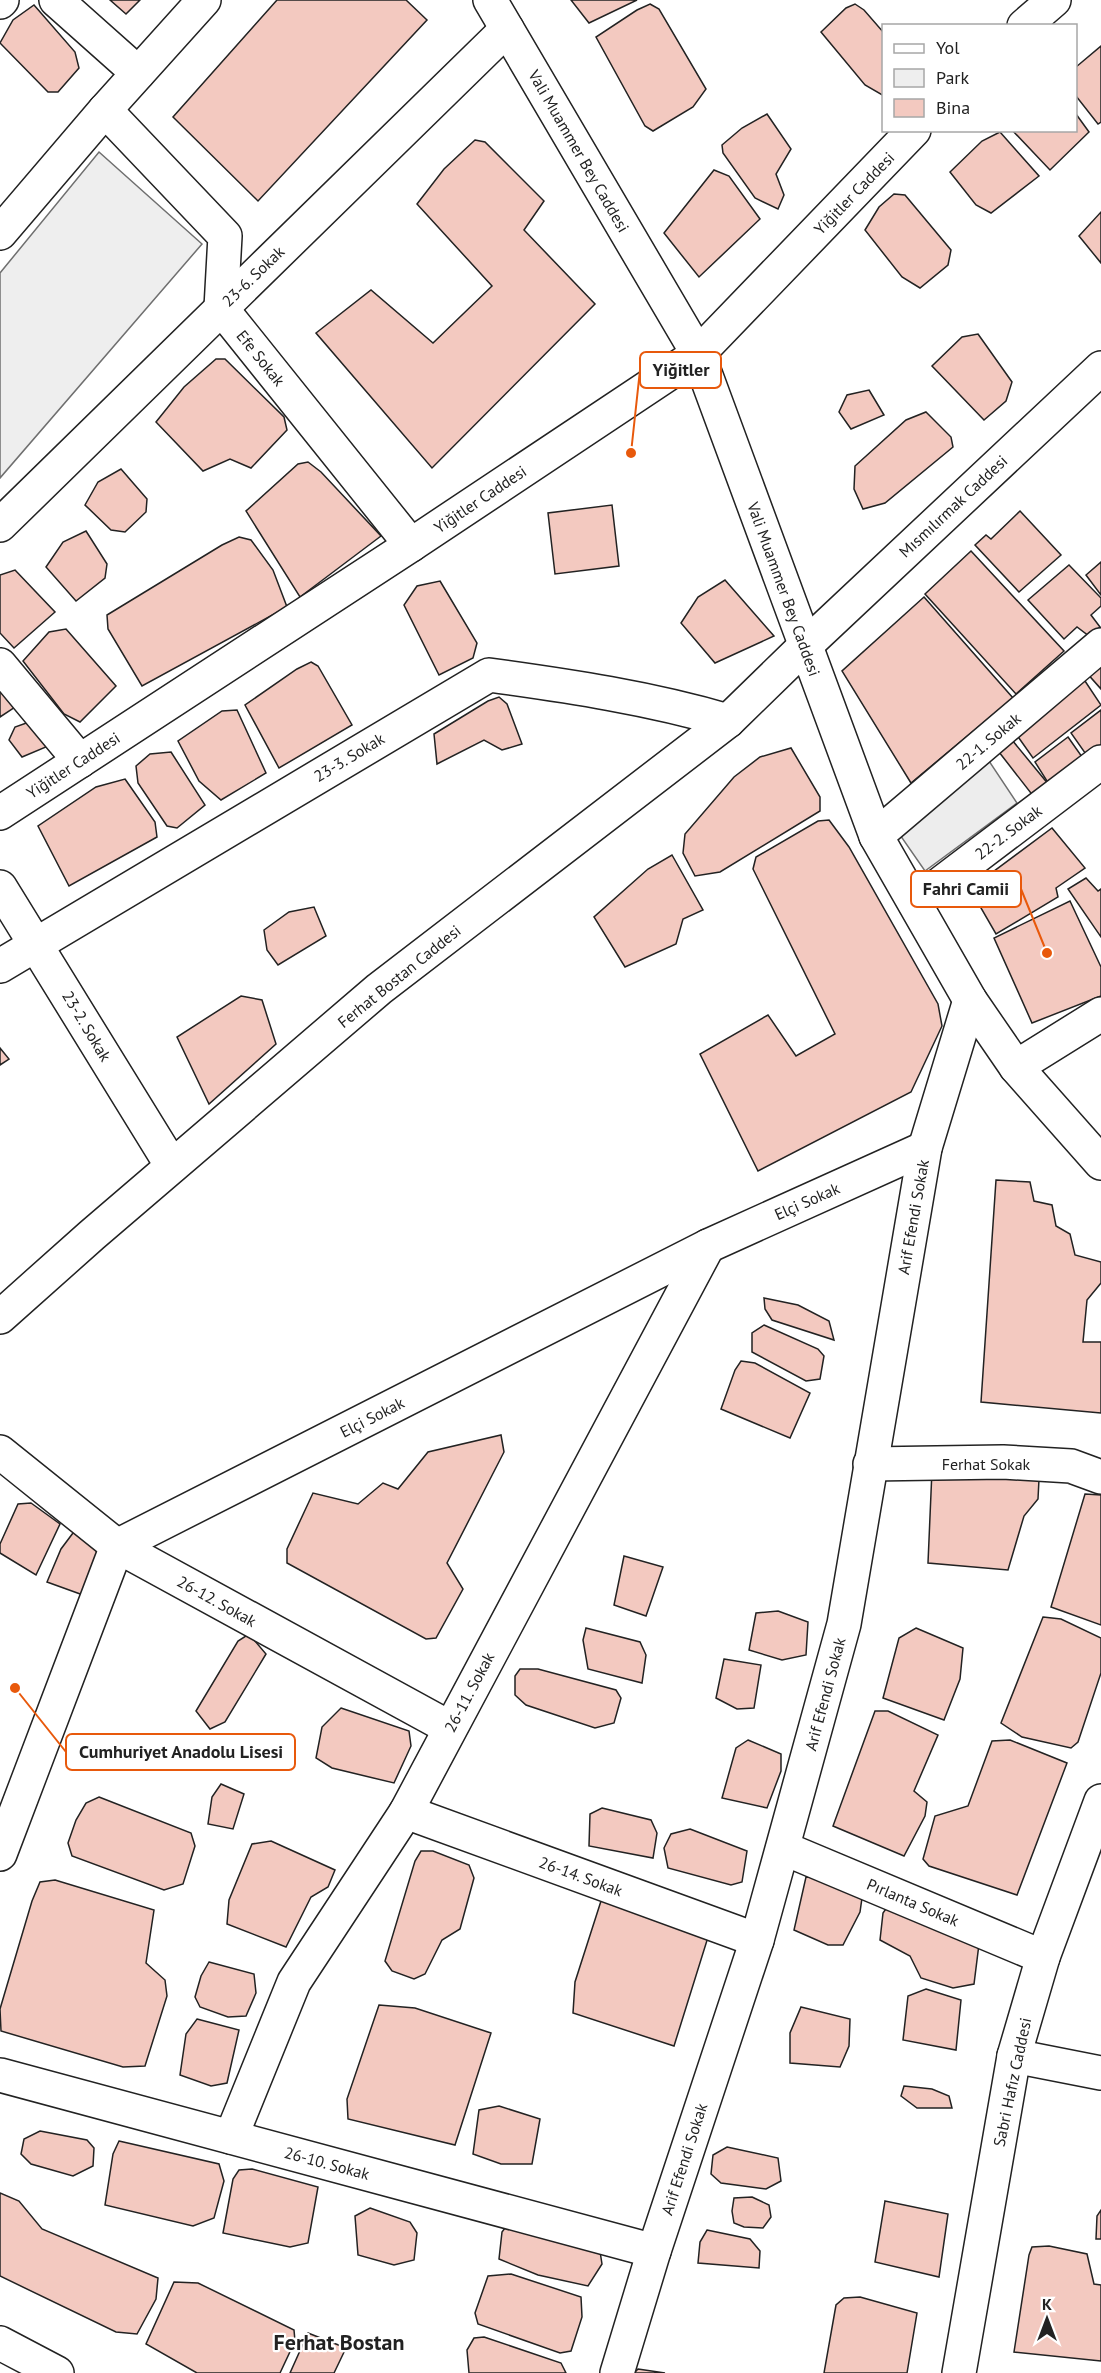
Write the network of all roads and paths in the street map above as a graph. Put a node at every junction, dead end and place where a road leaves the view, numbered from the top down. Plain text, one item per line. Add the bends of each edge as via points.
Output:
1 (56, 0) edge
2 (204, 0) edge
3 (490, 0) edge
4 (1053, 0) edge
5 (1026, 24) edge
6 (507, 29) junction
7 (138, 73) junction
8 (105, 110) junction
9 (912, 132) edge
10 (0, 232) edge
11 (221, 308) junction
12 (698, 354) junction
13 (1101, 368) edge
14 (0, 525) edge
15 (411, 544) junction
16 (1101, 645) edge
17 (805, 646) junction
18 (0, 665) edge
19 (728, 720) junction
20 (80, 761) junction
21 (1101, 762) edge
22 (0, 813) edge
23 (876, 836) junction
24 (0, 887) edge
25 (915, 903) junction
26 (36, 943) junction
27 (0, 966) edge
28 (970, 1000) junction
29 (1101, 1014) edge
30 (1016, 1067) junction
31 (926, 1148) junction
32 (1101, 1163) edge
33 (172, 1166) junction
34 (708, 1246) junction
35 (0, 1317) edge
36 (0, 1452) edge
37 (870, 1464) junction
38 (1101, 1477) edge
39 (117, 1546) junction
40 (450, 1728) junction
41 (1101, 1801) edge
42 (406, 1812) junction
43 (783, 1848) junction
44 (0, 1854) edge
45 (757, 1940) junction
46 (1042, 1957) junction
47 (1014, 2056) junction
48 (1101, 2073) edge
49 (0, 2076) edge
50 (231, 2137) junction
51 (654, 2251) junction
52 (0, 2343) edge
53 (57, 2373) edge
54 (617, 2373) edge
55 (959, 2373) edge

1 - 7 street
2 - 7 street
3 - 6 street, Vali Muammer Bey Caddesi
4 - 5 street
6 - 11 street, 23-6. Sokak
6 - 12 street, Vali Muammer Bey Caddesi
7 - 8 street
8 - 10 street
8 - 11 street via 225,236
9 - 12 street, Yiğitler Caddesi
11 - 14 street, 23-6. Sokak
11 - 15 street, Efe Sokak
12 - 15 street, Yiğitler Caddesi
12 - 17 street, Vali Muammer Bey Caddesi
13 - 17 street, Mısmılırmak Caddesi
15 - 20 street, Yiğitler Caddesi
16 - 23 street, 22-1. Sokak
17 - 19 street, Ferhat Bostan Caddesi
17 - 23 street, Vali Muammer Bey Caddesi
18 - 20 street
19 - 26 street, 23-3. Sokak via 581,688 489,675
19 - 33 street, Ferhat Bostan Caddesi via 379,989
20 - 22 street, Yiğitler Caddesi
21 - 25 street, 22-2. Sokak
23 - 25 street, Vali Muammer Bey Caddesi
24 - 26 street, 23-2. Sokak
25 - 28 street, Vali Muammer Bey Caddesi
26 - 27 street, 23-3. Sokak
26 - 33 street, 23-2. Sokak
28 - 30 street, Vali Muammer Bey Caddesi
28 - 31 street, Arif Efendi Sokak
29 - 30 street
30 - 32 street, Vali Muammer Bey Caddesi
31 - 34 street, Elçi Sokak
31 - 37 street, Arif Efendi Sokak
33 - 35 street, Ferhat Bostan Caddesi
34 - 39 street, Elçi Sokak
34 - 40 street, 26-11. Sokak
36 - 39 street, 26-12. Sokak
37 - 38 street, Ferhat Sokak via 1003,1462 1071,1466
37 - 43 street, Arif Efendi Sokak via 844,1623
39 - 40 street, 26-12. Sokak
39 - 44 street
40 - 42 street, 26-11. Sokak
41 - 46 street, Sabri Hafız Caddesi
42 - 45 street, 26-14. Sokak
42 - 50 street, 26-11. Sokak via 294,1982
43 - 45 street, Arif Efendi Sokak
43 - 46 street, Pırlanta Sokak
45 - 51 street, Arif Efendi Sokak
46 - 47 street, Sabri Hafız Caddesi
47 - 48 street
47 - 55 street, Sabri Hafız Caddesi
49 - 50 street, 26-10. Sokak
50 - 51 street, 26-10. Sokak
51 - 54 street, Arif Efendi Sokak
52 - 53 street

